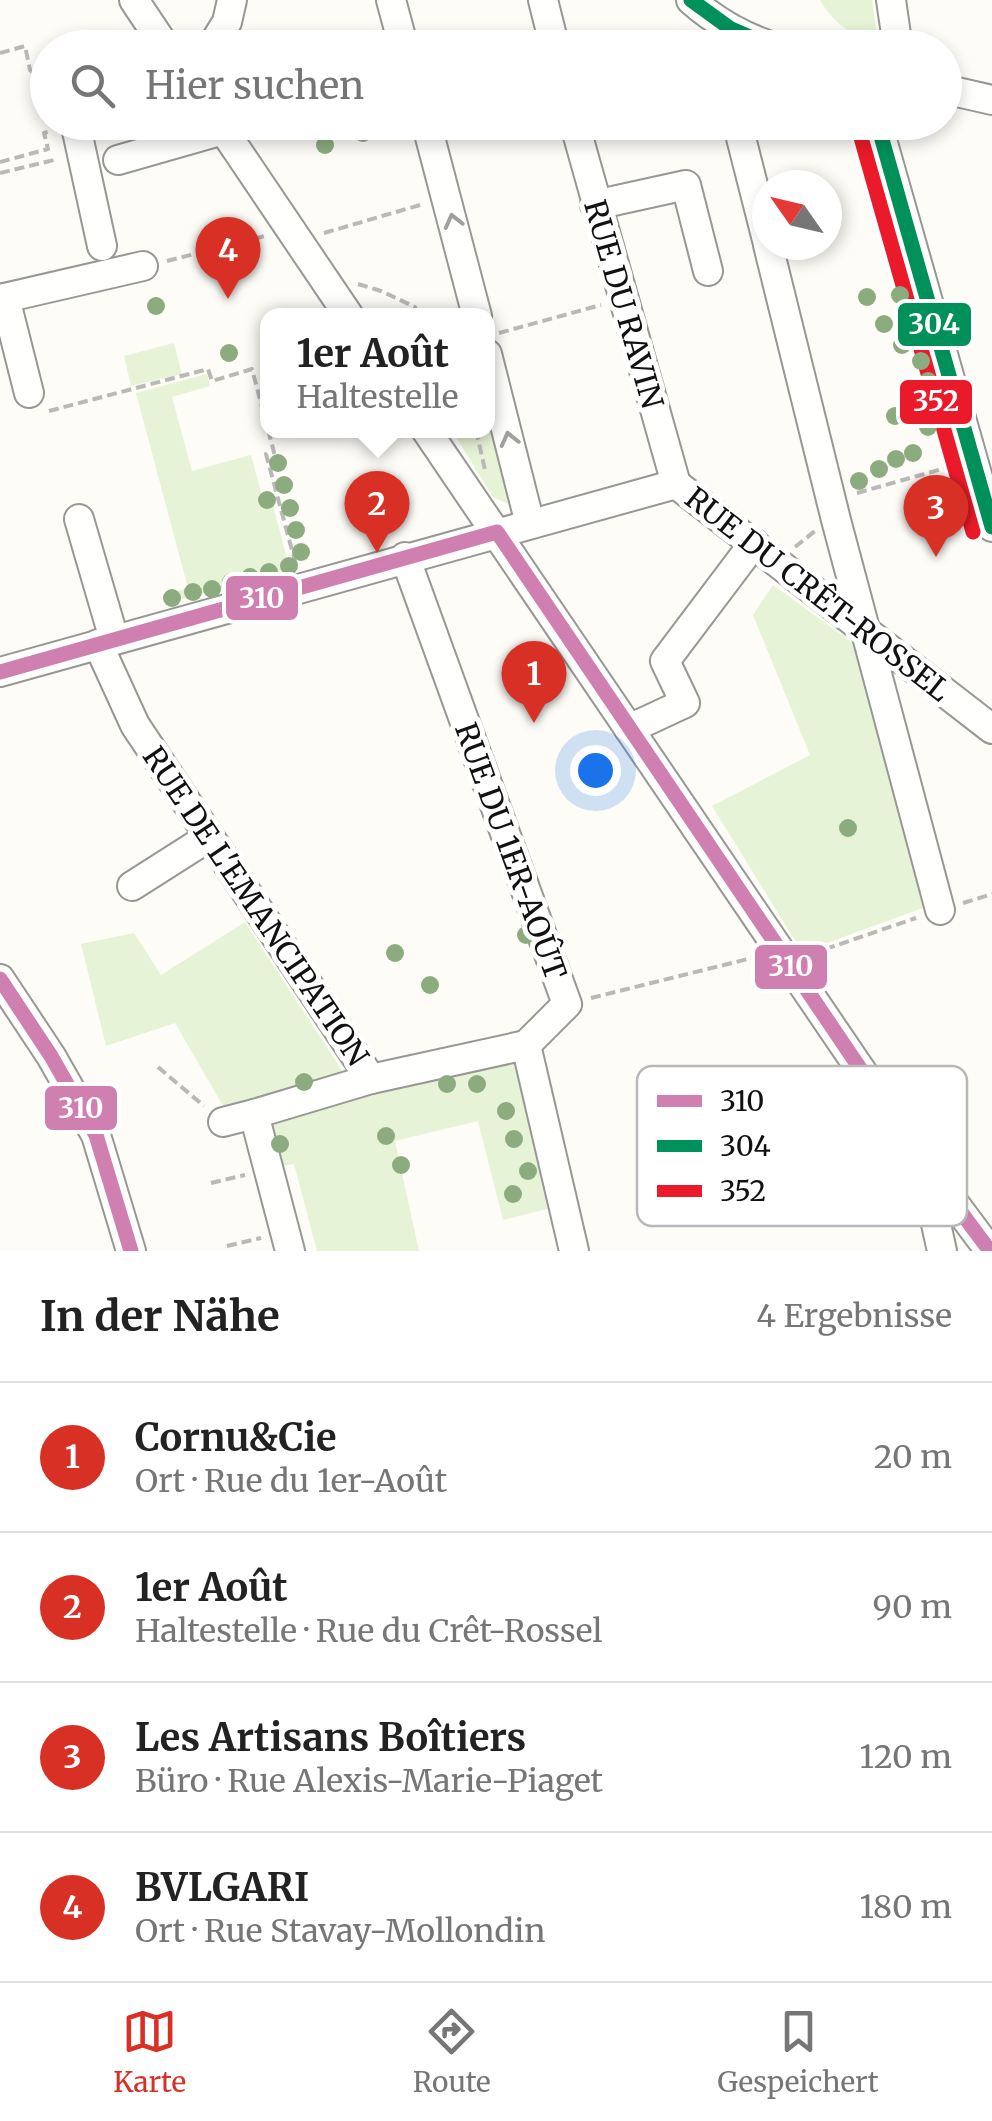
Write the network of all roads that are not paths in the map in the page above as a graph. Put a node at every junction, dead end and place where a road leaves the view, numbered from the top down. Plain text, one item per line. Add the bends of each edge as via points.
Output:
1 (134, 0) edge
2 (232, 0) edge
3 (391, 0) edge
4 (543, 0) edge
5 (692, 0) edge
6 (891, 0) edge
7 (152, 30) edge
8 (221, 30) edge
9 (399, 30) edge
10 (550, 30) edge
11 (717, 30) edge
12 (895, 30) edge
13 (962, 93) edge
14 (992, 100) edge
15 (75, 140) edge
16 (179, 140) edge
17 (230, 140) edge
18 (431, 140) edge
19 (579, 140) edge
20 (742, 140) edge
21 (882, 140) edge
22 (118, 160) dead end
23 (752, 180) edge
24 (595, 205) junction
25 (102, 246) dead end
26 (772, 260) edge
27 (150, 265) road end
28 (708, 271) dead end
29 (3, 298) edge
30 (344, 308) edge
31 (479, 308) edge
32 (495, 373) edge
33 (39, 402) road end
34 (432, 438) edge
35 (676, 484) junction
36 (79, 519) dead end
37 (530, 524) junction
38 (992, 527) edge
39 (497, 532) junction
40 (754, 544) junction
41 (405, 557) junction
42 (865, 628) junction
43 (106, 642) junction
44 (0, 672) edge
45 (629, 730) junction
46 (992, 730) edge
47 (209, 837) junction
48 (132, 886) dead end
49 (940, 910) road end
50 (0, 979) edge
51 (526, 1045) junction
52 (858, 1066) edge
53 (371, 1079) junction
54 (254, 1114) junction
55 (223, 1122) road end
56 (967, 1220) edge
57 (937, 1226) edge
58 (287, 1241) edge
59 (131, 1251) edge
60 (574, 1251) edge
61 (942, 1251) edge
62 (990, 1251) edge

1 - 7 street
2 - 8 street
3 - 9 street
4 - 10 street
5 - 11 street
6 - 12 street
13 - 14 street
15 - 25 street
16 - 22 street
17 - 30 street
31 -> 18 street
19 - 24 street, RUE DU RAVIN
20 - 23 street
21 - 38 street
24 - 28 street via 686,185
24 - 35 street, RUE DU RAVIN
26 - 42 street via 828,511
27 - 29 street
29 - 33 street
37 -> 32 street
34 - 39 street
35 - 37 street, RUE DU CRÊT-ROSSEL
35 - 40 street, RUE DU CRÊT-ROSSEL
36 - 43 street, RUE DE L'EMANCIPATION
37 - 39 street, RUE DU CRÊT-ROSSEL
39 - 41 street, RUE DU CRÊT-ROSSEL
39 - 45 street
40 - 42 street, RUE DU CRÊT-ROSSEL
40 - 45 street via 665,661 685,703
41 - 43 street, RUE DU CRÊT-ROSSEL
41 - 51 street, RUE DU 1ER-AOÛT via 567,1004
42 - 46 street, RUE DU CRÊT-ROSSEL
42 - 49 street
43 - 44 street, RUE DU CRÊT-ROSSEL
43 - 47 street, RUE DE L'EMANCIPATION via 135,724
45 - 52 street
47 - 48 street
47 - 53 street, RUE DE L'EMANCIPATION
50 - 59 street via 96,1135
51 - 53 street, RUE DE L'EMANCIPATION
51 - 60 street
53 - 54 street
54 - 55 street
54 - 58 street
56 - 62 street
57 - 61 street

